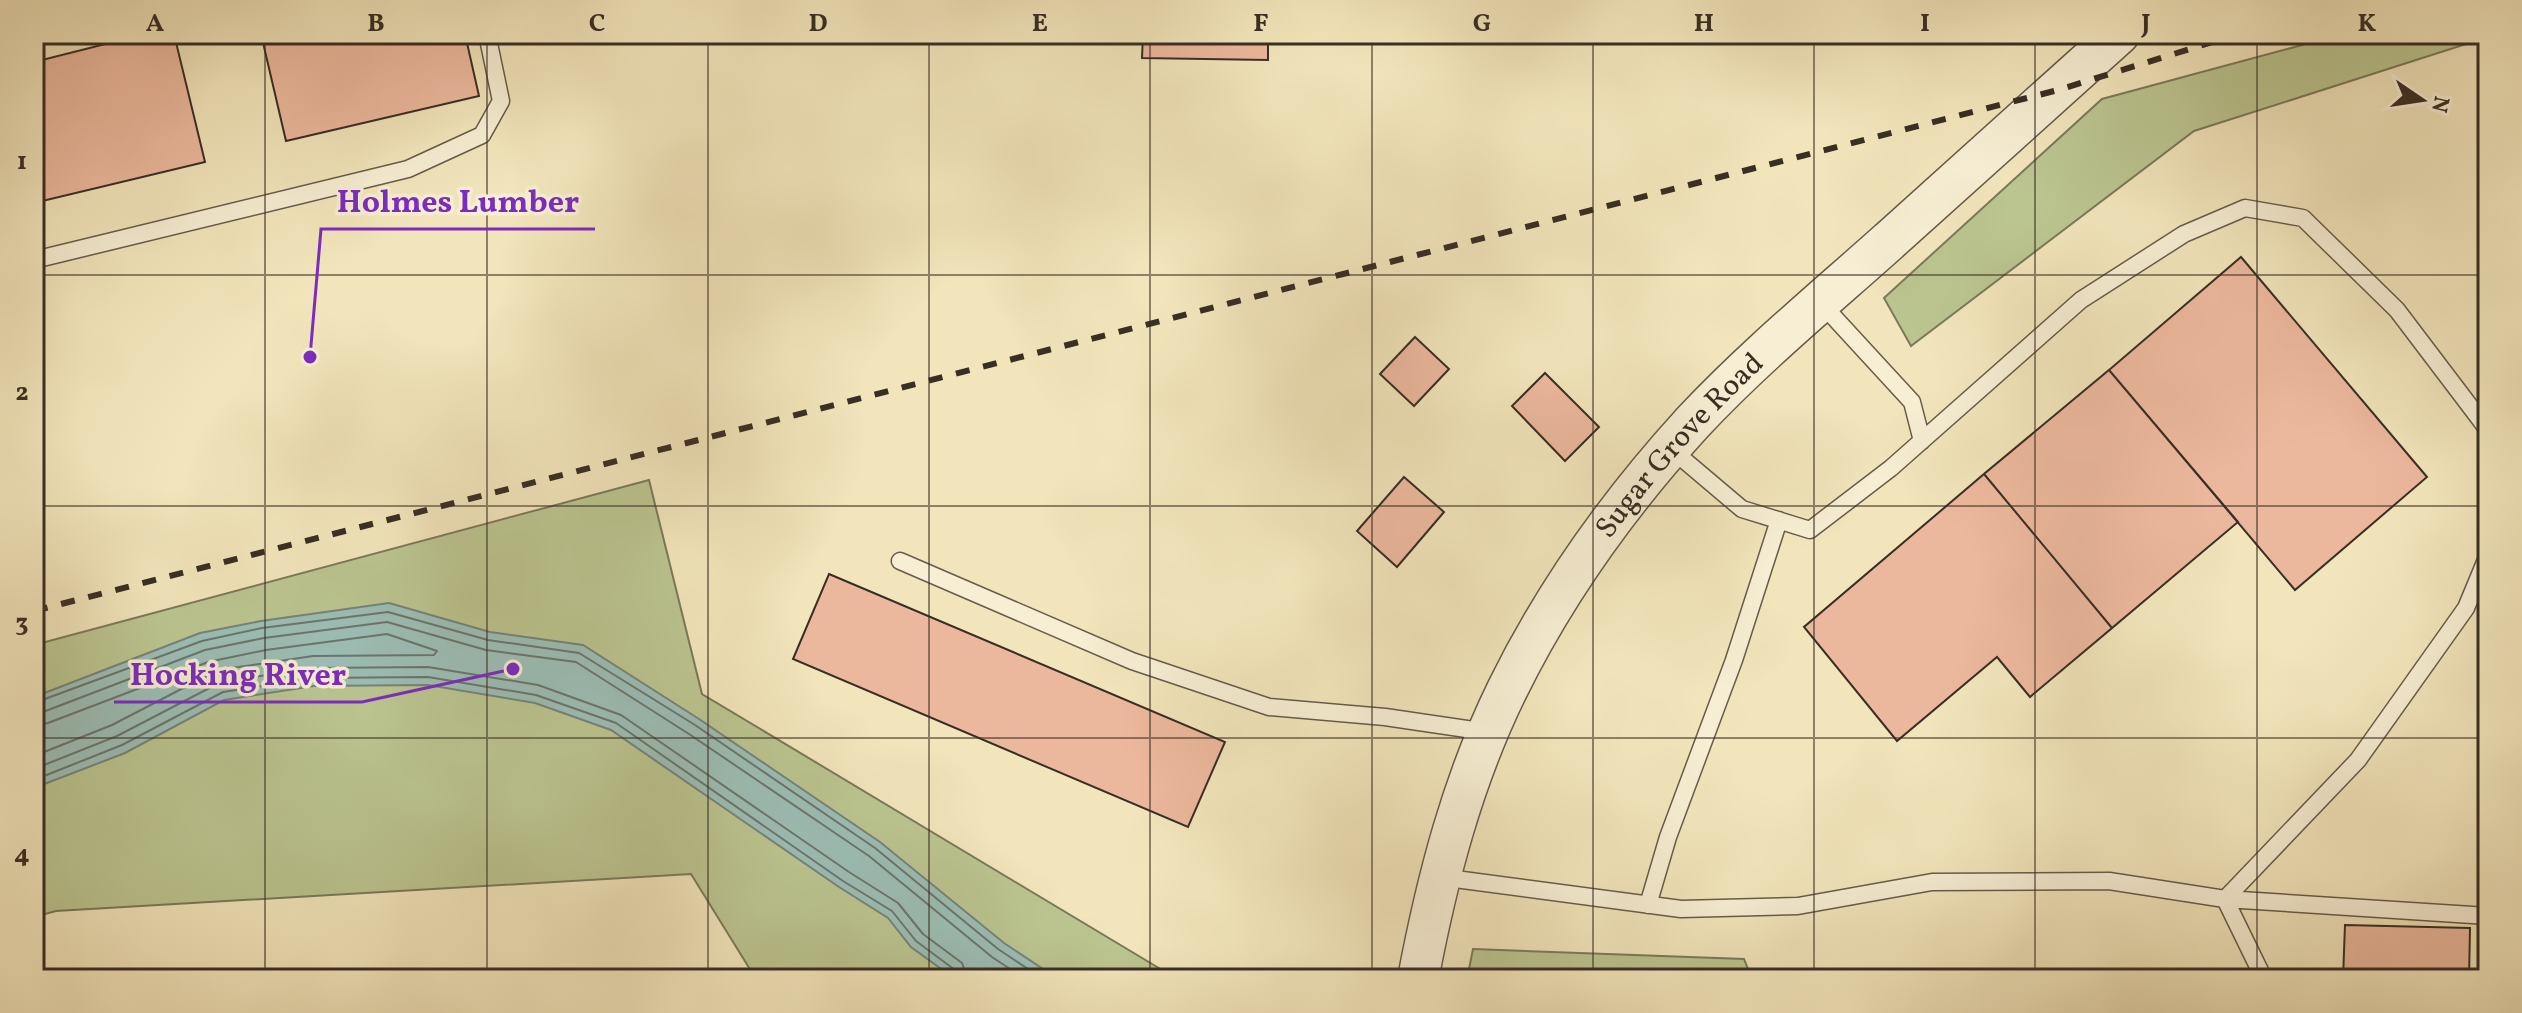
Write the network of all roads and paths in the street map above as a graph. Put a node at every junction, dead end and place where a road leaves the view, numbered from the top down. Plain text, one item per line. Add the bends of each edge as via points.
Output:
1 (487, 34) edge
2 (2119, 34) edge
3 (34, 260) edge
4 (1820, 302) junction
5 (2488, 430) edge
6 (1922, 441) junction
7 (1671, 449) junction
8 (1779, 520) junction
9 (2488, 555) edge
10 (900, 561) dead end
11 (1489, 732) junction
12 (1439, 876) junction
13 (2225, 899) junction
14 (1648, 905) junction
15 (2488, 916) edge
16 (1418, 979) edge
17 (2264, 979) edge

1 - 3 lane via 501,101 482,135 408,169
2 - 4 street, Sugar Grove Road
4 - 6 lane via 1912,402
4 - 7 street, Sugar Grove Road
5 - 6 lane via 2397,310 2303,218 2245,208 2184,234 2081,300
6 - 8 lane via 1810,530
7 - 8 lane via 1742,509
7 - 11 street, Sugar Grove Road via 1565,587
8 - 14 lane
9 - 13 lane via 2466,608 2358,760
10 - 11 lane via 1132,661 1269,707
11 - 12 street, Sugar Grove Road
12 - 14 lane
12 - 16 street, Sugar Grove Road
13 - 14 lane via 2109,881 1932,882 1798,906
13 - 15 lane
13 - 17 lane

